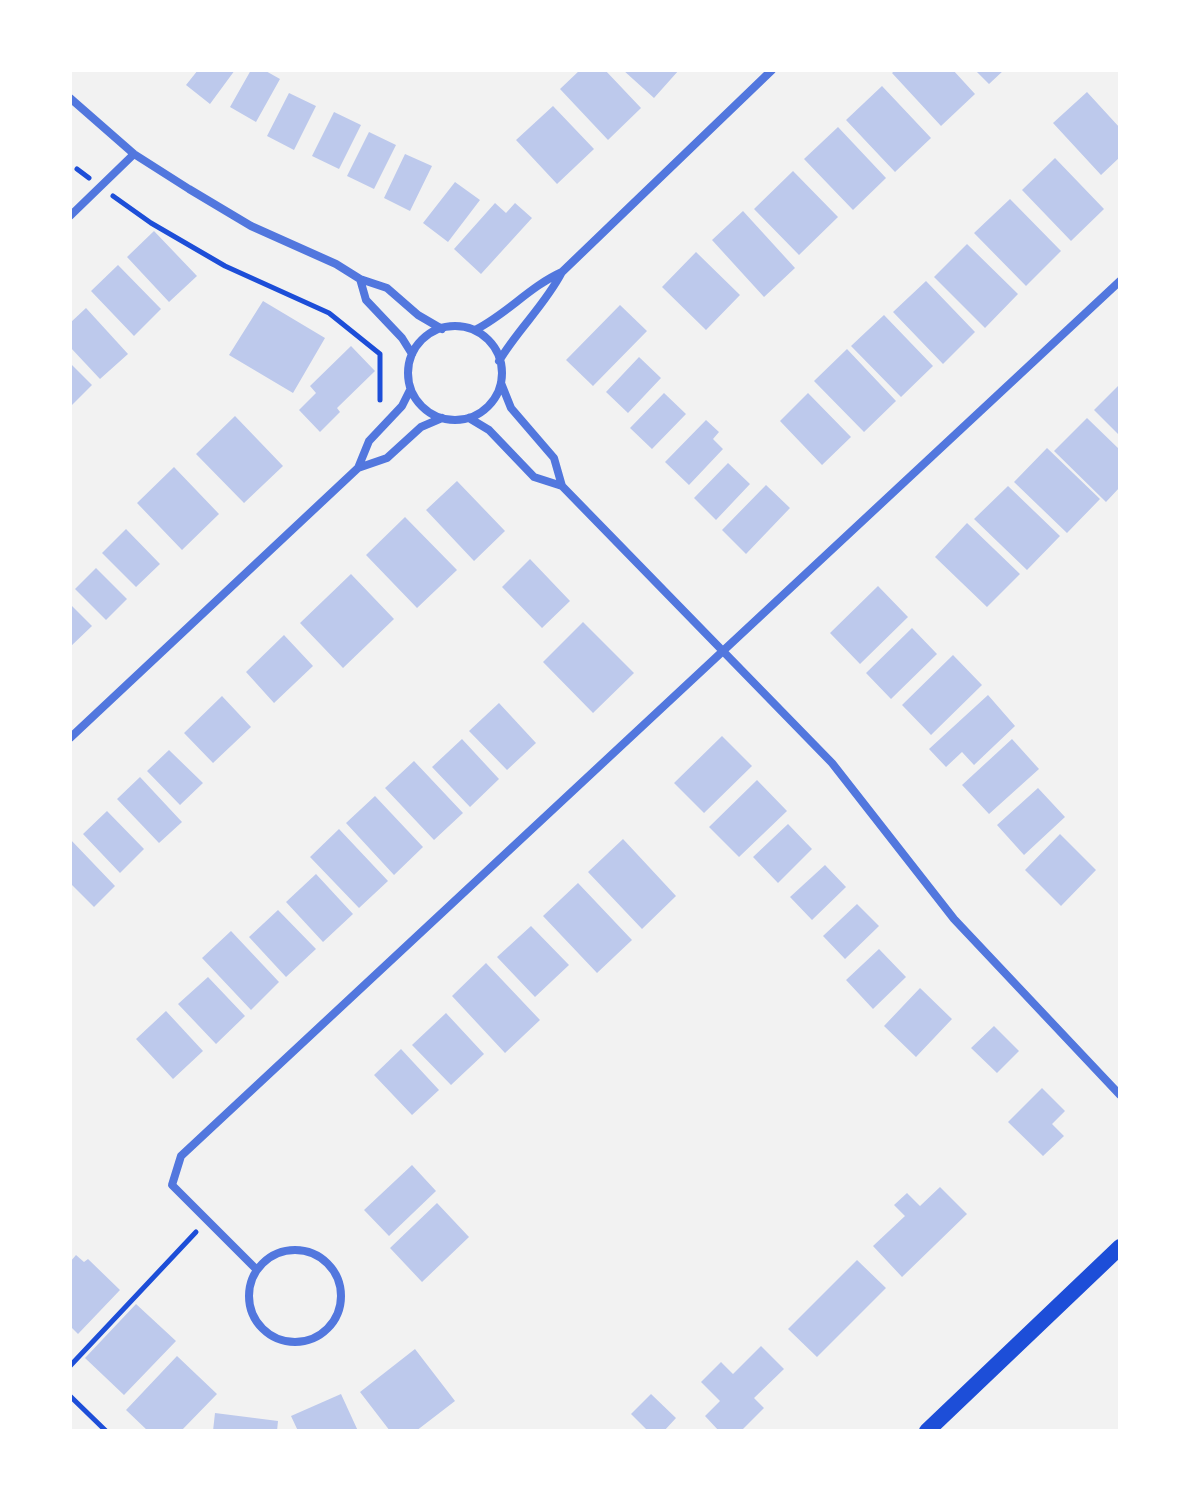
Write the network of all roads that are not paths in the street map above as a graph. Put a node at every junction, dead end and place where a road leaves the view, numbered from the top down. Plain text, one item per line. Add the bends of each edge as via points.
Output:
1 (772, 70) edge
2 (70, 98) edge
3 (134, 154) junction
4 (70, 216) edge
5 (562, 272) junction
6 (360, 279) junction
7 (1120, 281) edge
8 (442, 329) junction
9 (475, 330) junction
10 (412, 354) junction
11 (499, 361) junction
12 (501, 383) junction
13 (410, 390) junction
14 (442, 418) junction
15 (469, 418) junction
16 (358, 468) junction
17 (562, 486) junction
18 (722, 653) junction
19 (70, 738) edge
20 (1120, 1095) edge
21 (1120, 1247) edge
22 (257, 1270) junction
23 (927, 1431) edge

1 - 5 street
2 - 3 street
3 - 4 street
3 - 6 street via 251,226
5 - 9 street
5 - 11 street
6 - 8 street via 387,288
6 - 10 street via 366,300
7 - 18 street
8 - 9 street
8 - 10 street via 420,341
9 - 11 street via 486,337
10 - 13 street via 407,370
11 - 12 street
12 - 15 street via 484,411
12 - 17 street via 511,408 554,458
13 - 14 street via 418,404
13 - 16 street via 369,441
14 - 15 street
14 - 16 street via 421,427 387,458
15 - 17 street via 489,430 534,477
16 - 19 street
17 - 18 street
18 - 20 street via 832,763 954,919
18 - 22 street via 181,1156 172,1185
21 - 23 main road
22 - 22 street via 250,1308 261,1328 274,1337 300,1342 332,1323 341,1300 339,1284 321,1258 292,1250 276,1254

